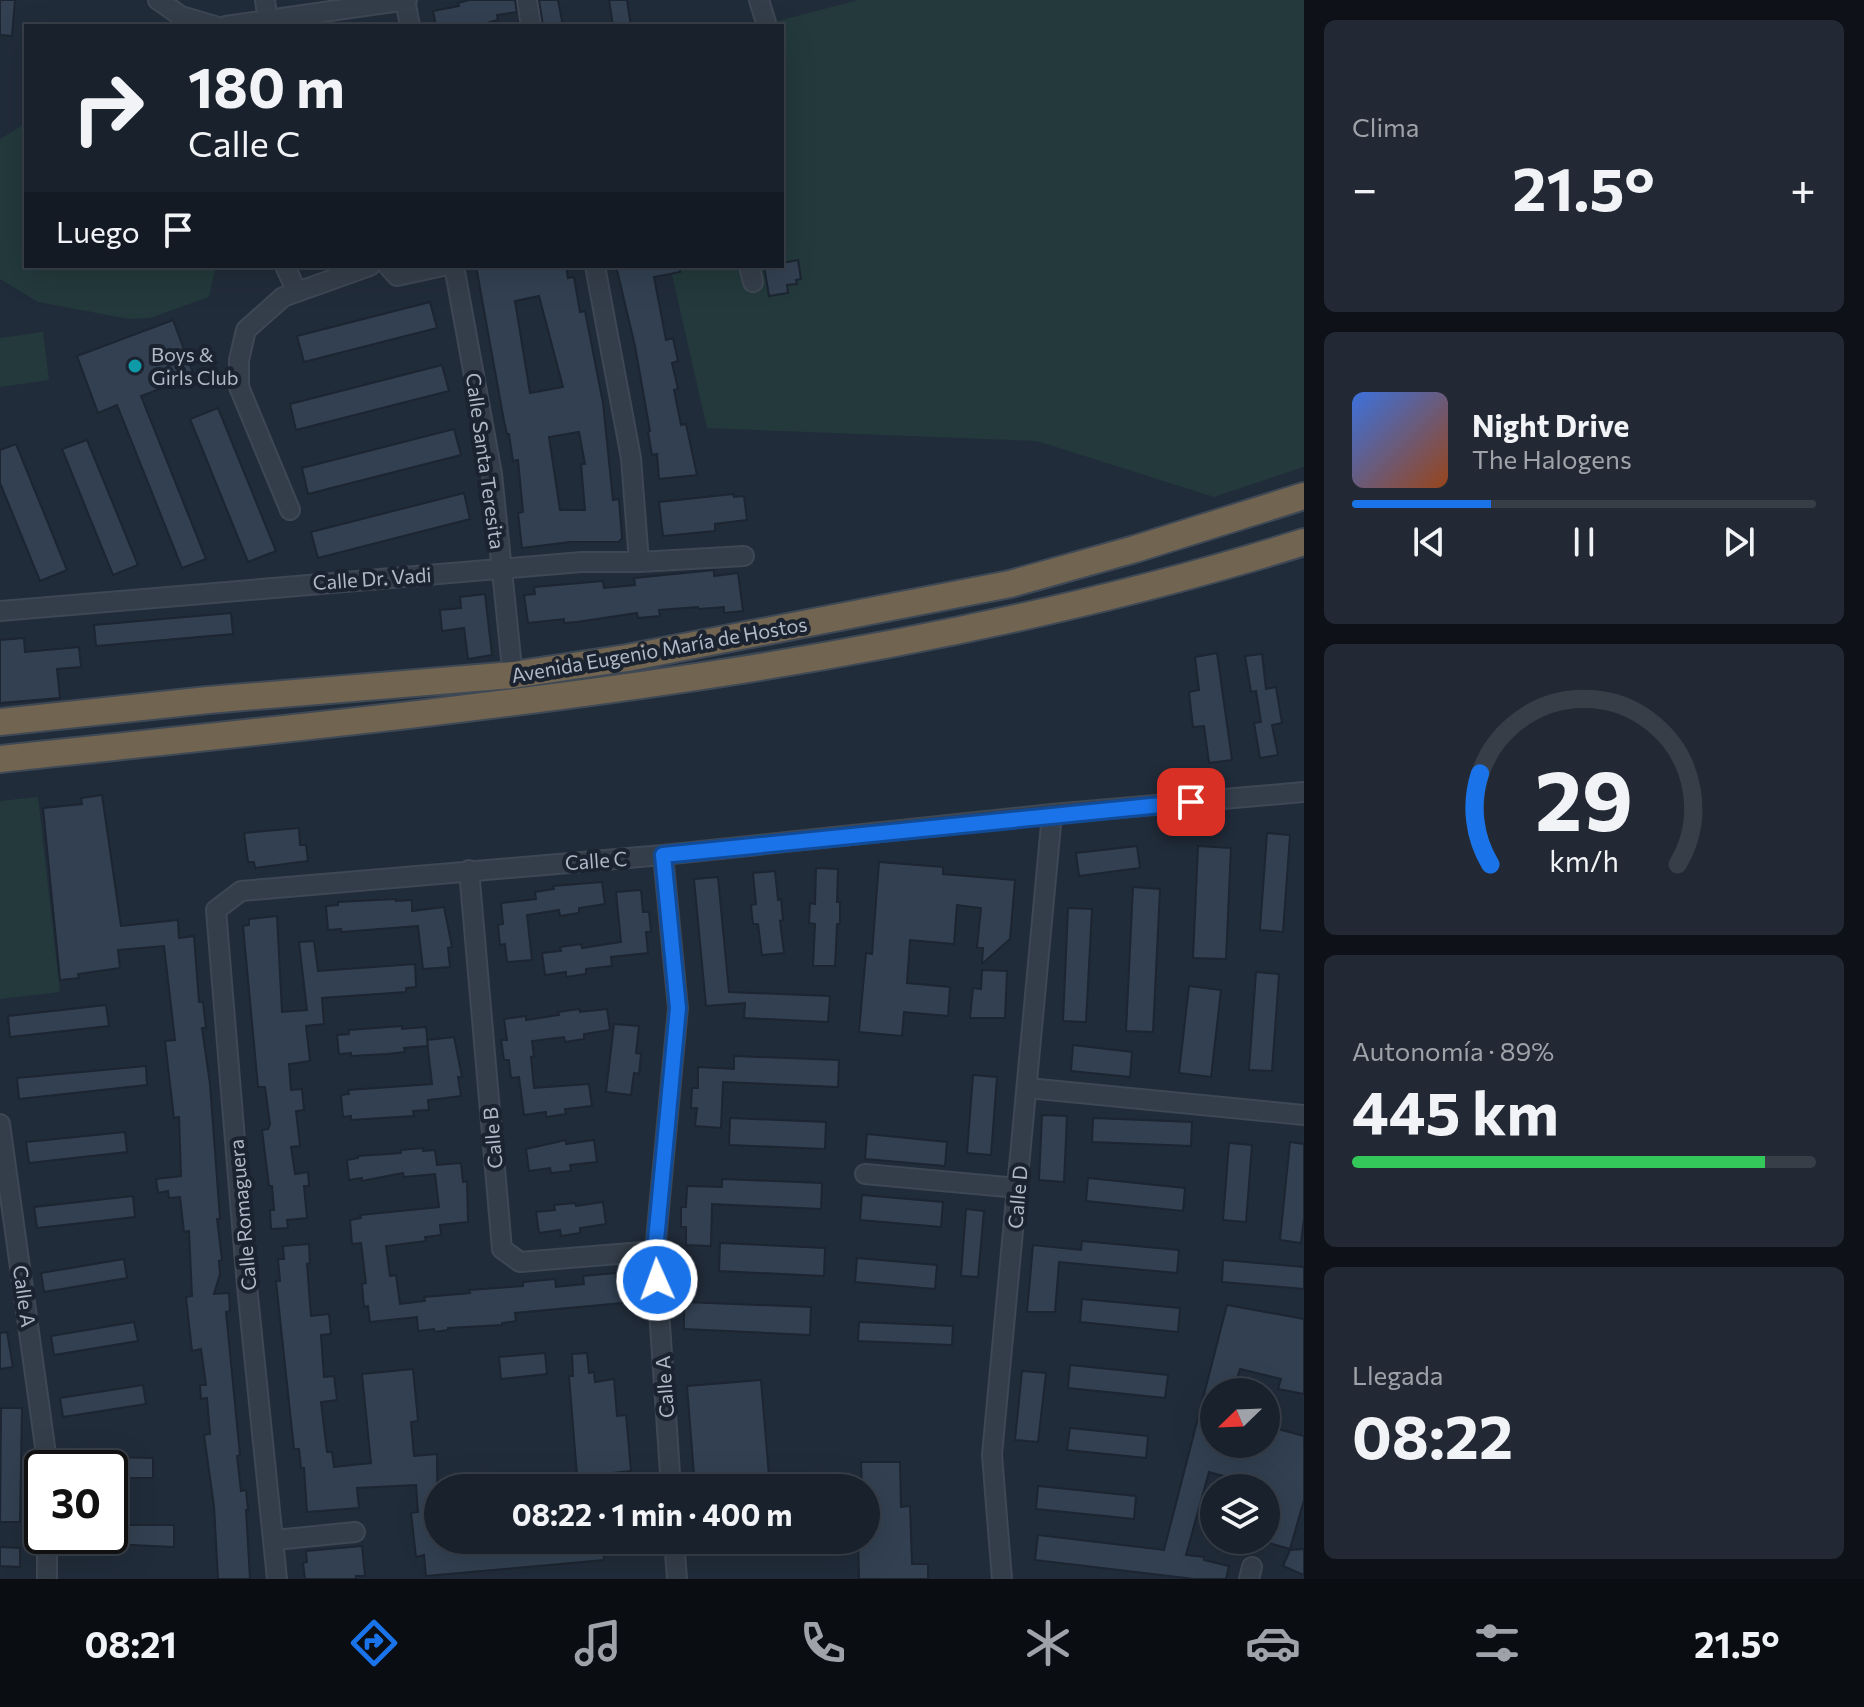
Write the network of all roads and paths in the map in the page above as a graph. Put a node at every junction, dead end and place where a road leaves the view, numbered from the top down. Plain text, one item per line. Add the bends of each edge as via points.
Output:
1 (158, 0) edge
2 (265, 0) edge
3 (406, 0) edge
4 (527, 0) edge
5 (759, 0) edge
6 (268, 22) junction
7 (208, 24) edge
8 (247, 24) edge
9 (410, 24) edge
10 (531, 24) edge
11 (766, 24) edge
12 (286, 268) edge
13 (364, 268) edge
14 (390, 268) edge
15 (434, 268) edge
16 (454, 268) edge
17 (595, 268) edge
18 (297, 292) junction
19 (1304, 496) edge
20 (290, 510) dead end
21 (1304, 542) edge
22 (744, 556) dead end
23 (639, 562) junction
24 (501, 568) junction
25 (0, 611) edge
26 (826, 620) junction
27 (511, 658) junction
28 (337, 689) junction
29 (0, 722) edge
30 (0, 759) edge
31 (1304, 792) edge
32 (1052, 814) junction
33 (663, 855) junction
34 (469, 870) junction
35 (269, 889) joint
36 (1028, 1088) junction
37 (1304, 1115) edge
38 (0, 1124) edge
39 (865, 1174) dead end
40 (1018, 1188) junction
41 (655, 1251) junction
42 (45, 1450) edge
43 (670, 1474) edge
44 (355, 1532) dead end
45 (275, 1540) junction
46 (47, 1554) edge
47 (675, 1554) edge
48 (47, 1579) edge
49 (277, 1579) edge
50 (677, 1579) edge
51 (1002, 1579) edge

1 - 7 street via 181,16
2 - 6 street
3 - 6 street
3 - 9 street
4 - 10 street
5 - 11 street
6 - 8 street
12 - 18 street
13 - 18 street
14 - 15 street via 397,276
16 - 24 street, Calle Santa Teresita via 492,474
17 - 23 street via 631,458
18 - 20 street via 283,297 246,330 239,360 239,387
19 - 26 highway, Avenida Eugenio María de Hostos via 1010,584
21 - 30 highway, Avenida Eugenio María de Hostos via 1016,619 741,672 501,705
22 - 23 street, Calle Dr. Vadi
23 - 24 street, Calle Dr. Vadi
24 - 25 street, Calle Dr. Vadi
24 - 27 street, Calle Santa Teresita
26 - 27 highway via 747,621
26 - 28 highway, Avenida Eugenio María de Hostos via 513,675
27 - 28 highway via 433,666
28 - 29 highway, Avenida Eugenio María de Hostos
31 - 32 street, Calle C
32 - 33 street, Calle C
32 - 36 street, Calle D
33 - 34 street, Calle C
33 - 41 street, Calle A via 678,1008
34 - 35 street, Calle C
34 - 41 street, Calle B via 502,1249 520,1262
35 - 45 street, Calle Romaguera via 241,891 216,910 247,1286
36 - 37 street
36 - 40 street, Calle D
38 - 42 street, Calle A
39 - 40 street
40 - 51 street, Calle D via 992,1455
41 - 43 street, Calle A
44 - 45 street
45 - 49 street, Calle Romaguera
46 - 48 street
47 - 50 street

